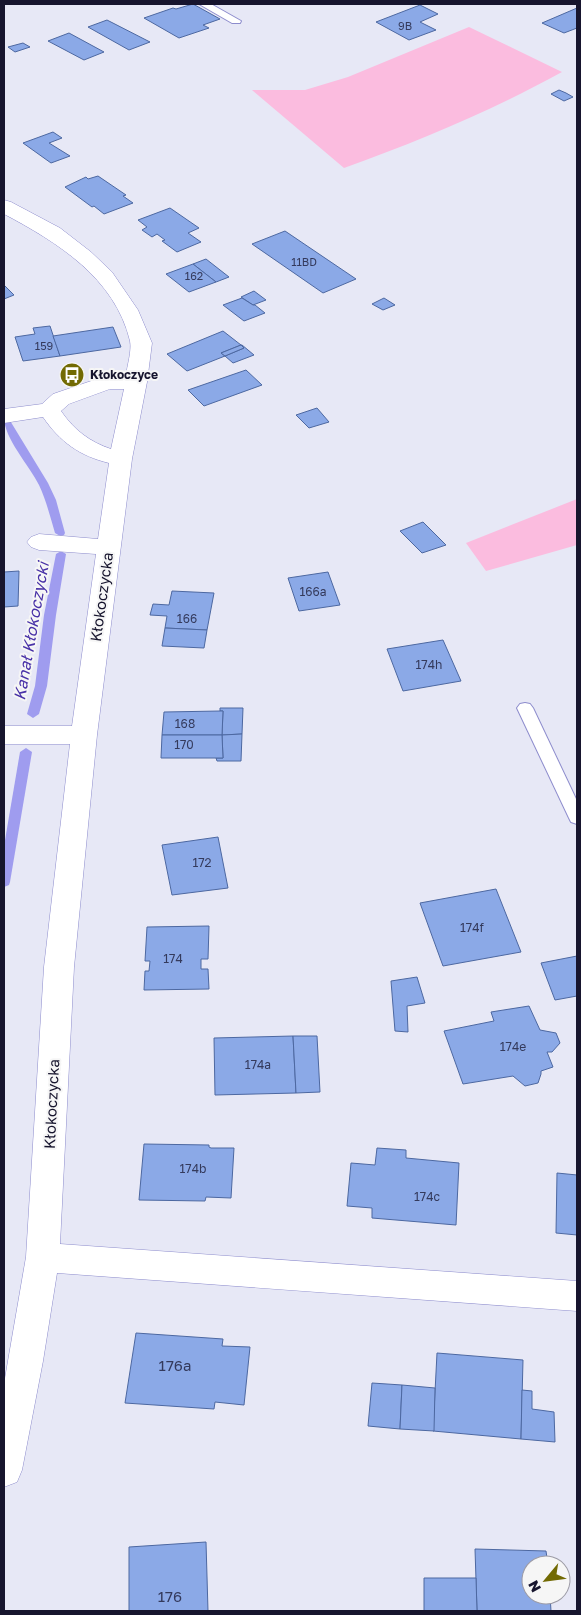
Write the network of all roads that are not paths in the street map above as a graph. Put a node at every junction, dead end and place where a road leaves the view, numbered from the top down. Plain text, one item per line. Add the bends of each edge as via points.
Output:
1 (204, 4) edge
2 (236, 21) dead end
3 (4, 206) edge
4 (136, 382) junction
5 (49, 410) junction
6 (11, 415) edge
7 (121, 459) junction
8 (39, 542) dead end
9 (109, 548) junction
10 (525, 708) dead end
11 (4, 734) edge
12 (84, 736) junction
13 (577, 818) edge
14 (43, 1257) junction
15 (577, 1296) edge
16 (4, 1470) edge

1 - 2 lane
3 - 4 street, Kłokoczycka via 53,232 106,276 128,310 141,343
4 - 5 street via 108,383 84,389 60,399
4 - 7 street, Kłokoczycka
5 - 6 street
5 - 7 street via 60,426 82,446 95,453
7 - 9 street, Kłokoczycka
8 - 9 street
9 - 12 street, Kłokoczycka
10 - 13 lane
11 - 12 street
12 - 14 street, Kłokoczycka via 59,967
14 - 15 street
14 - 16 street, Kłokoczycka

